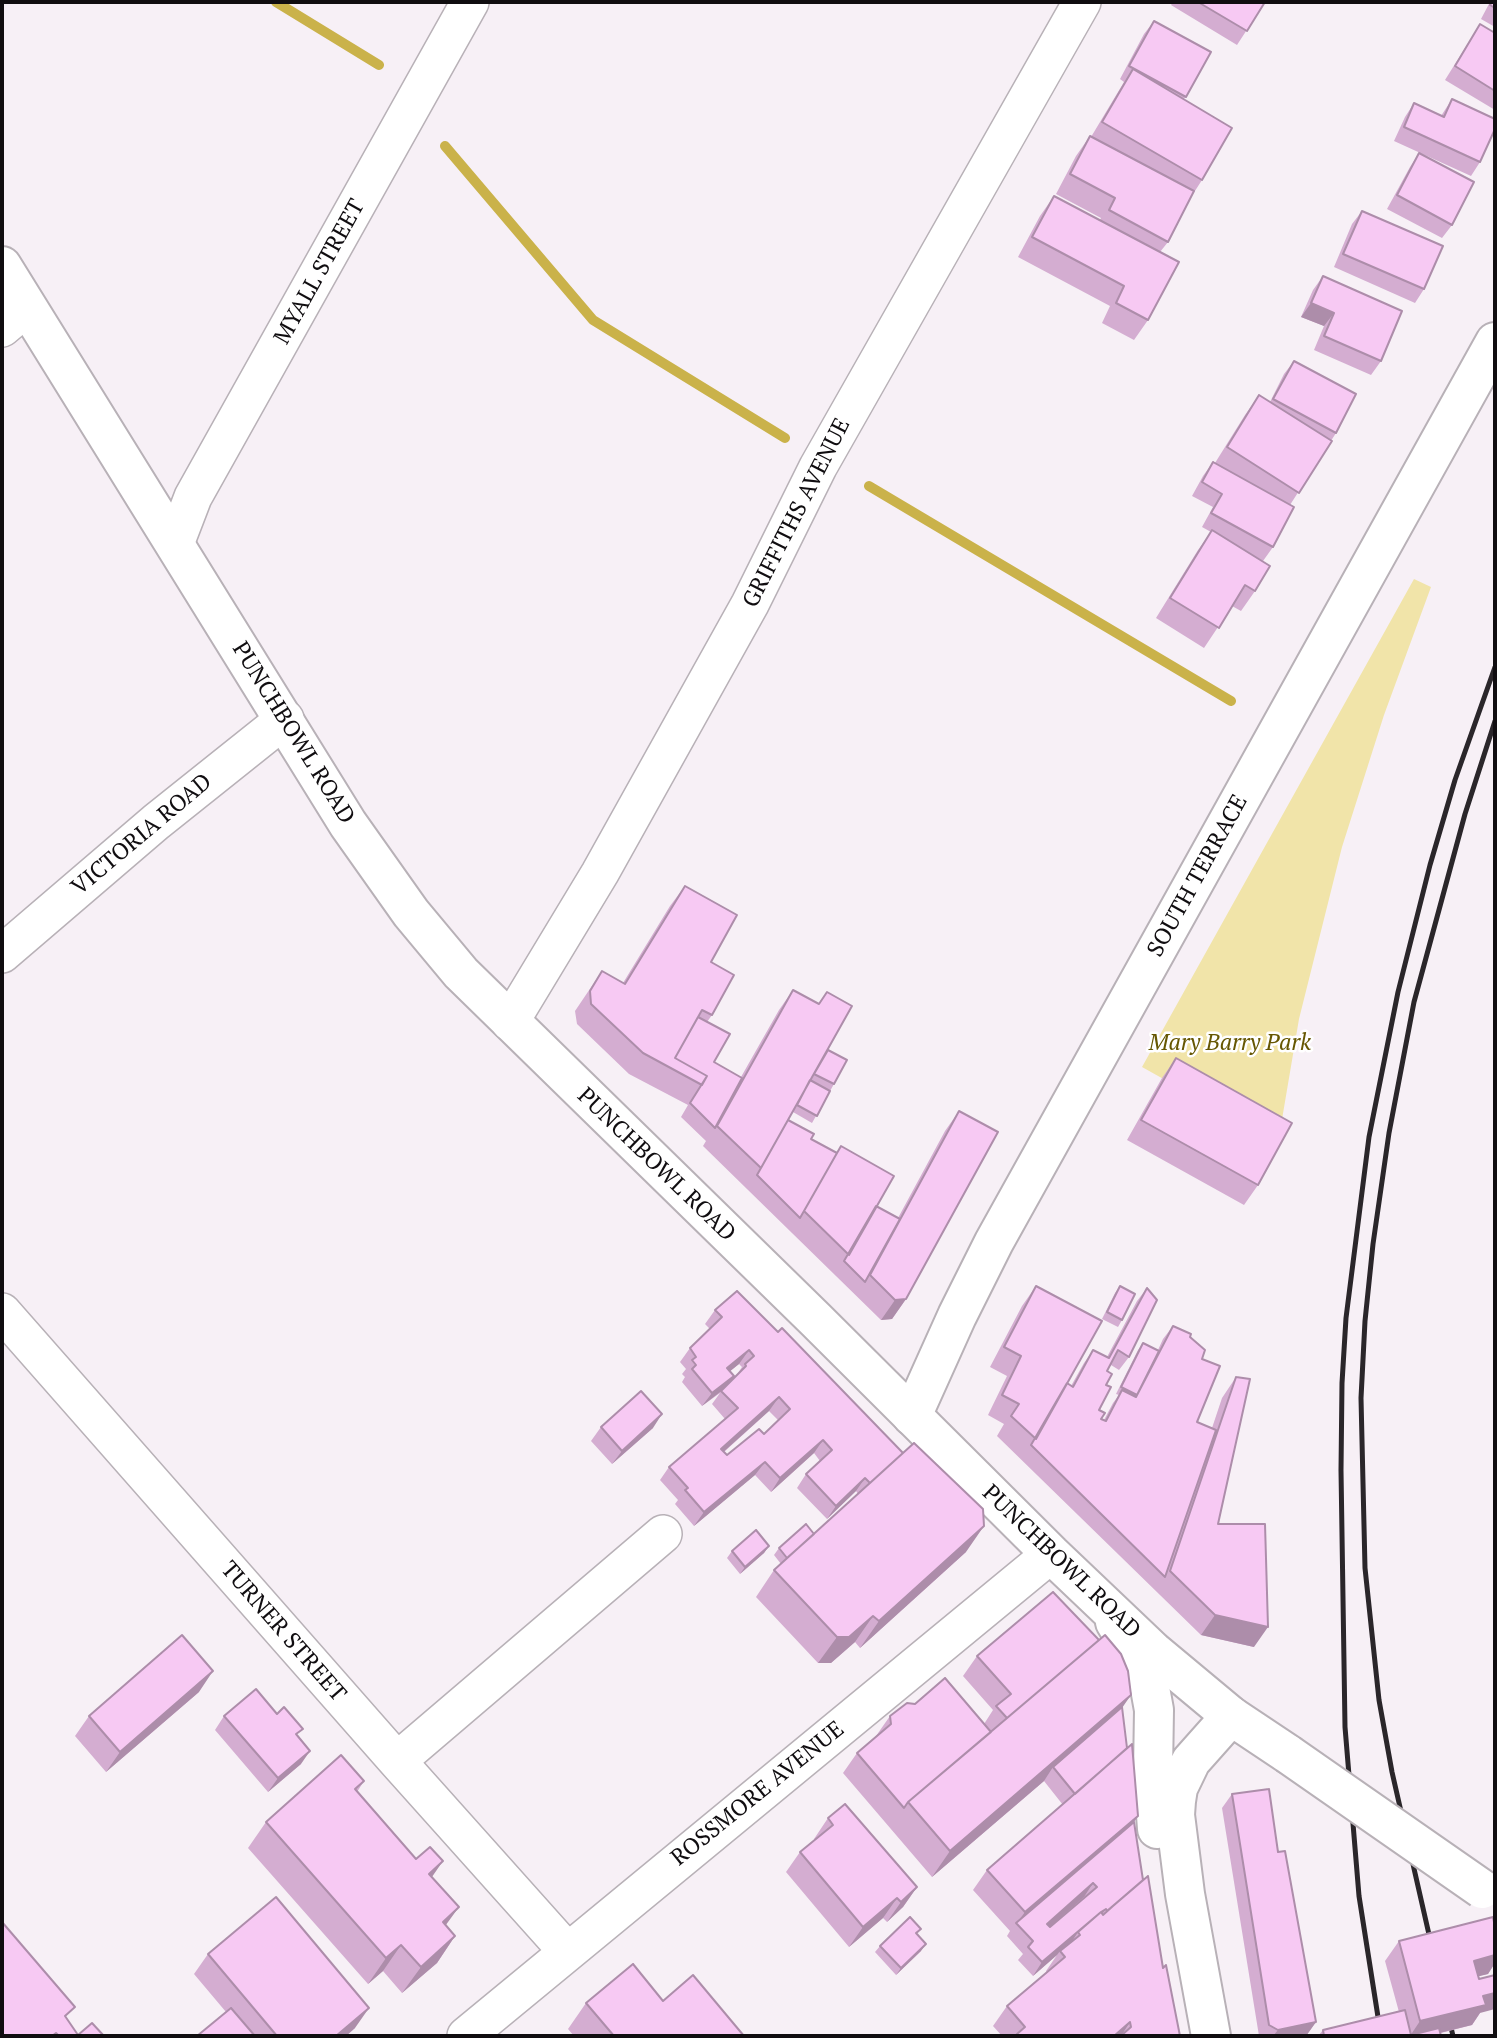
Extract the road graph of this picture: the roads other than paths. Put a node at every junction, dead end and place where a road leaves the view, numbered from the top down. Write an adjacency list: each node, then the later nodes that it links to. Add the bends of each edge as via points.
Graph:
1 (470, 2): 6 (street, MYALL STREET, via 192,497)
2 (1082, 2): 9 (street, GRIFFITHS AVENUE, via 818,467 750,604 600,873)
3 (2, 265): 4 (main road, PUNCHBOWL ROAD)
4 (15, 317): 6 (main road, PUNCHBOWL ROAD)
5 (1495, 342): 11 (main road, SOUTH TERRACE, via 994,1242)
6 (174, 544): 7 (main road, PUNCHBOWL ROAD)
7 (285, 719): 8 (street, VICTORIA ROAD); 9 (main road, PUNCHBOWL ROAD, via 348,824 411,913)
8 (2, 954)
9 (510, 1022): 11 (main road, PUNCHBOWL ROAD)
10 (2, 1312): 16 (street, TURNER STREET)
11 (912, 1416): 13 (main road, PUNCHBOWL ROAD)
12 (663, 1534): 16 (street)
13 (1051, 1554): 14 (main road, PUNCHBOWL ROAD); 19 (street, ROSSMORE AVENUE)
14 (1106, 1607): 15 (main road, PUNCHBOWL ROAD); 17 (main road, via 1150,1688 1157,1828)
15 (1231, 1716): 17 (main road, via 1191,1761 1178,1788 1175,1815); 18 (main road, PUNCHBOWL ROAD, bridge)
16 (397, 1762): 19 (street, TURNER STREET)
17 (1185, 1894): 21 (main road)
18 (1489, 1894)
19 (567, 1951): 20 (street, ROSSMORE AVENUE)
20 (466, 2036)
21 (1211, 2036)

